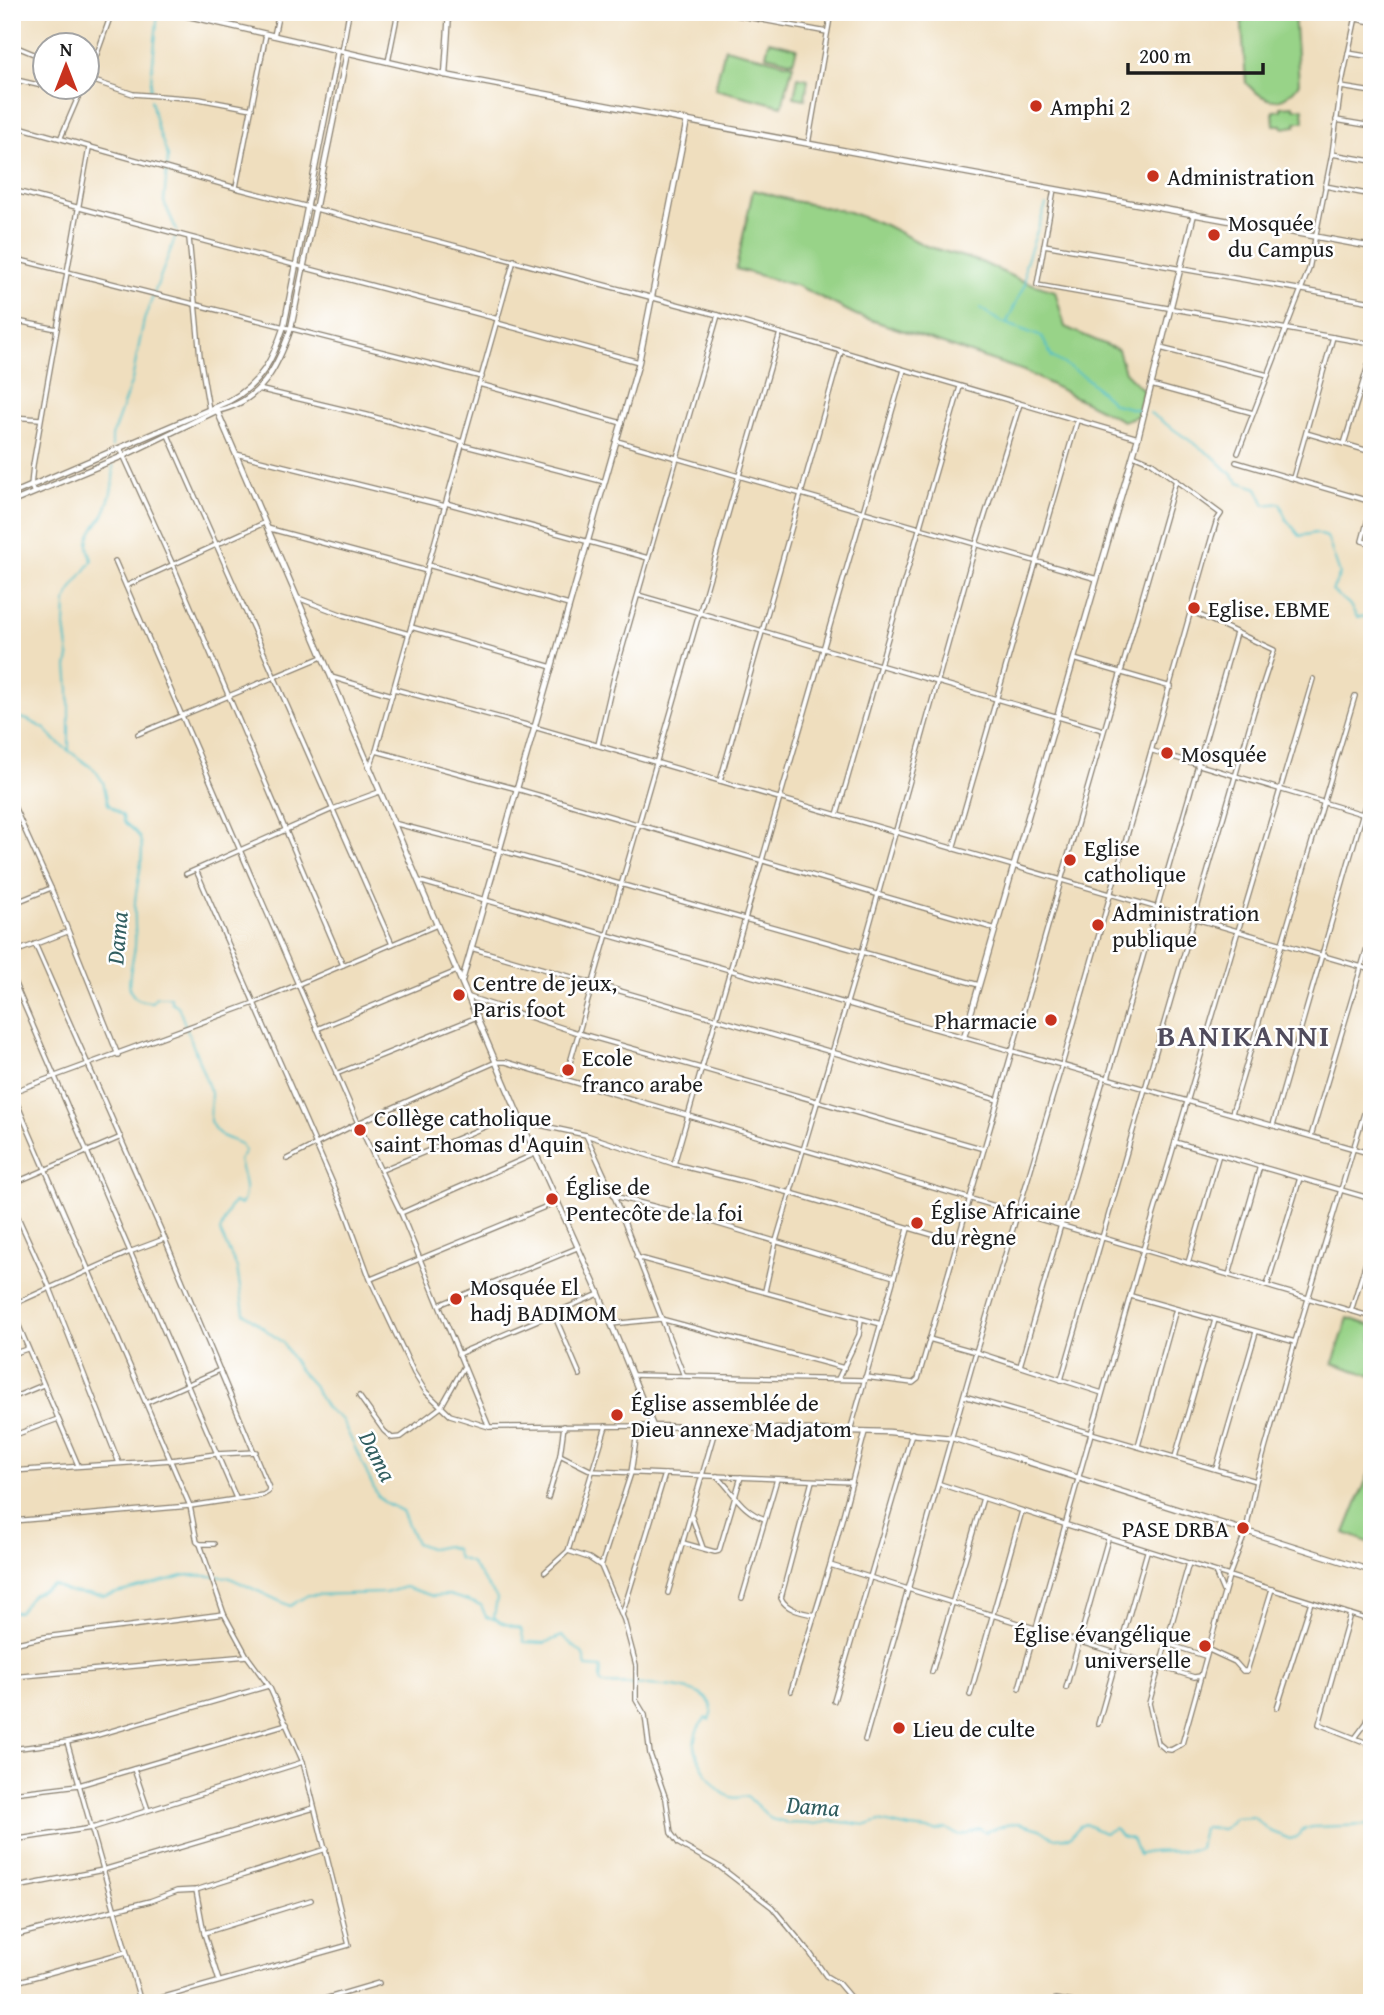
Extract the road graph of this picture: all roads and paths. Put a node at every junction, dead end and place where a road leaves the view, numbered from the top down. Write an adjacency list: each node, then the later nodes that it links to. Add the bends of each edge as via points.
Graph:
1 (112, 12): 15 (street)
2 (171, 12): 13 (street)
3 (279, 12): 14 (street)
4 (349, 12): 17 (street)
5 (398, 12): 21 (street)
6 (449, 12): 22 (street)
7 (719, 12): 12 (street)
8 (831, 12): 12 (street)
9 (1357, 12): 10 (street)
10 (1356, 19): 11 (street); 19 (street)
11 (1372, 22)
12 (827, 32): 35 (street)
13 (266, 34): 14 (street); 29 (street)
14 (274, 36): 17 (street)
15 (102, 40)
16 (12, 45): 18 (street)
17 (342, 52): 21 (street); 44 (street); 46 (street)
18 (32, 53)
19 (1348, 53): 20 (street); 26 (street)
20 (1372, 57)
21 (388, 62): 22 (street)
22 (445, 75): 30 (street)
23 (12, 79): 24 (street)
24 (32, 84)
25 (102, 84): 29 (street, via 133,94)
26 (1341, 87): 27 (street); 31 (street)
27 (1372, 92)
28 (76, 102): 34 (street)
29 (252, 109): 40 (street)
30 (687, 120): 35 (street); 59 (street)
31 (1336, 120): 33 (street); 37 (street)
32 (12, 125): 34 (street)
33 (1372, 126)
34 (61, 138): 36 (street)
35 (808, 144): 41 (street)
36 (89, 148): 40 (street); 45 (street)
37 (1332, 154): 38 (street); 39 (street)
38 (1372, 161)
39 (1325, 186): 43 (street); 48 (street)
40 (236, 188): 44 (street)
41 (1054, 188): 47 (street); 50 (street)
42 (12, 190): 45 (street)
43 (1372, 194)
44 (307, 205): 46 (street); 54 (street)
45 (77, 207): 49 (street); 57 (street)
46 (314, 207): 53 (street); 55 (street)
47 (1194, 214): 48 (street); 56 (street)
48 (1316, 237): 51 (street); 58 (street)
49 (189, 238): 54 (street); 61 (street)
50 (1044, 245): 56 (street); 62 (street, via 1037,285)
51 (1372, 247)
52 (12, 258): 57 (street)
53 (514, 260): 59 (street); 65 (street)
54 (295, 266): 55 (street); 66 (street)
55 (303, 268): 65 (street); 67 (street)
56 (1180, 269): 58 (street); 62 (street)
57 (67, 271): 61 (street); 69 (street)
58 (1300, 290): 60 (street); 68 (street)
59 (653, 299): 63 (street); 76 (street)
60 (1372, 302)
61 (194, 304): 66 (street); 86 (street)
62 (1170, 308): 68 (street); 73 (street)
63 (718, 315): 70 (street); 104 (street)
64 (12, 320): 69 (street)
65 (497, 321): 76 (street); 79 (street)
66 (284, 326): 67 (street); 85 (street, via 261,376)
67 (291, 328): 79 (street); 83 (street, via 280,359)
68 (1286, 328): 71 (street); 78 (street)
69 (57, 329): 89 (street)
70 (780, 334): 74 (street); 106 (street)
71 (1333, 337): 72 (street); 92 (street)
72 (1372, 344)
73 (1160, 348): 78 (street); 81 (street)
74 (841, 352): 77 (street); 113 (street)
75 (1372, 353): 97 (street)
76 (639, 362): 91 (street)
77 (904, 370): 82 (street); 117 (street)
78 (1268, 375): 87 (street)
79 (482, 377): 80 (street)
80 (480, 384): 91 (street); 96 (street)
81 (1151, 385): 87 (street); 94 (street)
82 (960, 387): 84 (street); 119 (street)
83 (258, 388): 85 (street, via 233,408); 96 (street)
84 (1020, 404): 90 (street); 121 (street)
85 (216, 409): 86 (street); 93 (street); 99 (street)
86 (209, 410): 98 (street)
87 (1254, 413): 100 (street)
88 (12, 417): 89 (street)
89 (40, 419): 110 (street)
90 (1077, 421): 94 (street); 126 (street)
91 (622, 423): 95 (street)
92 (1306, 433): 97 (street); 107 (street)
93 (168, 435): 103 (street); 123 (street)
94 (1138, 439): 102 (street)
95 (617, 441): 104 (street); 109 (street)
96 (463, 443): 109 (street); 116 (street)
97 (1344, 444): 101 (street)
98 (120, 448): 103 (street); 110 (street)
99 (234, 453): 116 (street); 118 (street)
100 (1238, 453)
101 (1372, 453)
102 (1133, 455): 108 (street); 129 (street)
103 (123, 456): 111 (street); 127 (street)
104 (678, 459): 106 (street); 124 (street)
105 (1236, 461): 107 (street)
106 (740, 476): 113 (street); 135 (street)
107 (1293, 478): 115 (street)
108 (1176, 480): 134 (street, via 1221,514); 145 (street)
109 (605, 482): 120 (street)
110 (30, 486): 111 (street); 112 (street)
111 (34, 493): 114 (street)
112 (12, 494)
113 (800, 494): 117 (street); 137 (street)
114 (12, 502)
115 (1372, 503): 122 (street, via 1362,541)
116 (446, 505): 120 (street); 128 (street)
117 (863, 512): 119 (street); 140 (street)
118 (266, 526): 123 (street); 128 (street); 132 (street)
119 (920, 528): 121 (street); 143 (street)
120 (587, 542): 124 (street); 133 (street)
121 (976, 544): 126 (street); 149 (street)
122 (1372, 544)
123 (217, 545): 127 (street); 146 (street)
124 (649, 558): 131 (street)
125 (115, 561): 130 (street)
126 (1036, 561): 129 (street); 155 (street)
127 (173, 565): 130 (street); 152 (street)
128 (428, 568): 133 (street); 136 (street)
129 (1097, 579): 142 (street)
130 (126, 586): 156 (street)
131 (638, 595): 135 (street); 161 (street)
132 (296, 597): 139 (street); 141 (street)
133 (569, 605): 144 (street)
134 (1191, 611): 138 (street); 150 (street)
135 (701, 614): 137 (street); 164 (street)
136 (411, 627): 139 (street); 144 (street)
137 (761, 631): 140 (street); 168 (street)
138 (1236, 633): 165 (street); 167 (street, via 1274,650)
139 (409, 634): 151 (street)
140 (823, 649): 143 (street); 173 (street)
141 (321, 657): 146 (street); 147 (street)
142 (1074, 659): 145 (street); 157 (street)
143 (880, 666): 149 (street); 178 (street)
144 (552, 667): 158 (street)
145 (1121, 673): 150 (street); 159 (street)
146 (274, 676): 152 (street); 176 (street)
147 (331, 677): 153 (street); 166 (street)
148 (1313, 679): 171 (street)
149 (938, 682): 155 (street); 183 (street)
150 (1171, 687): 163 (street)
151 (394, 689): 153 (street); 158 (street)
152 (228, 695): 156 (street); 182 (street)
153 (392, 695): 162 (street)
154 (1355, 696): 175 (street)
155 (996, 699): 157 (street); 184 (street)
156 (182, 715): 160 (street); 185 (street)
157 (1057, 717): 159 (street); 188 (street)
158 (534, 727): 161 (street); 170 (street)
159 (1104, 730): 192 (street)
160 (138, 734)
161 (598, 746): 164 (street)
162 (376, 751): 166 (street); 170 (street)
163 (1153, 751): 165 (street); 195 (street)
164 (657, 763): 168 (street); 181 (street)
165 (1199, 765): 167 (street); 199 (street)
166 (369, 768): 172 (street)
167 (1236, 776): 171 (street); 201 (street)
168 (720, 781): 173 (street)
169 (1372, 781): 177 (street)
170 (517, 789): 181 (street); 186 (street)
171 (1279, 790): 175 (street); 204 (street)
172 (379, 792): 176 (street); 180 (street)
173 (780, 799): 178 (street); 187 (street)
174 (12, 802): 194 (street)
175 (1322, 802): 177 (street); 208 (street)
176 (333, 809): 182 (street); 210 (street)
177 (1363, 814): 179 (street); 214 (street)
178 (837, 815): 183 (street)
179 (1372, 817)
180 (393, 823): 186 (street); 191 (street)
181 (639, 826): 187 (street); 193 (street)
182 (286, 831): 185 (street); 215 (street)
183 (895, 832): 184 (street); 196 (street)
184 (953, 849): 188 (street)
185 (240, 850): 189 (street); 222 (street)
186 (499, 850): 193 (street); 197 (street)
187 (762, 861): 196 (street); 200 (street)
188 (1014, 867): 192 (street); 203 (street)
189 (195, 870): 190 (street); 226 (street)
190 (186, 873)
191 (419, 881): 197 (street); 202 (street)
192 (1062, 881): 195 (street); 233 (street)
193 (620, 884): 200 (street); 207 (street)
194 (51, 888): 198 (street); 206 (street)
195 (1111, 893): 199 (street); 238 (street)
196 (878, 895): 203 (street); 213 (street)
197 (485, 900): 207 (street); 211 (street)
198 (12, 904)
199 (1158, 907): 201 (street); 242 (street)
200 (745, 919): 213 (street); 217 (street)
201 (1195, 919): 204 (street); 245 (street)
202 (438, 925): 210 (street); 219 (street)
203 (996, 929): 224 (street)
204 (1238, 931): 208 (street); 249 (street)
205 (1372, 931): 216 (street)
206 (67, 932): 209 (street); 235 (street)
207 (606, 935): 217 (street); 223 (street)
208 (1281, 943): 214 (street); 253 (street)
209 (35, 944): 212 (street); 237 (street)
210 (392, 944): 215 (street)
211 (471, 948): 221 (street); 223 (street)
212 (12, 953)
213 (862, 953): 224 (street); 227 (street)
214 (1322, 955): 216 (street); 257 (street)
215 (343, 965): 222 (street)
216 (1361, 967): 218 (street); 259 (street)
217 (730, 970): 227 (street); 229 (street)
218 (1372, 970)
219 (457, 971): 221 (street); 230 (street)
220 (12, 977): 241 (street)
221 (462, 982): 225 (street)
222 (297, 983): 226 (street); 230 (street)
223 (594, 984): 229 (street); 231 (street)
224 (979, 985): 232 (street)
225 (468, 996): 228 (street); 231 (street)
226 (254, 1003): 235 (street); 262 (street)
227 (847, 1003): 232 (street); 234 (street)
228 (477, 1017): 236 (street); 240 (street)
229 (716, 1019): 234 (street); 239 (street)
230 (317, 1028): 240 (street)
231 (579, 1032): 239 (street); 243 (street)
232 (964, 1037): 233 (street)
233 (1013, 1051): 238 (street); 247 (street)
234 (833, 1052): 247 (street); 248 (street)
235 (118, 1055): 237 (street)
236 (496, 1062): 243 (street); 252 (street); 256 (street)
237 (89, 1065): 241 (street); 260 (street)
238 (1062, 1065): 242 (street); 285 (street)
239 (702, 1068): 248 (street); 254 (street)
240 (336, 1074): 256 (street)
241 (56, 1076): 246 (street); 266 (street)
242 (1106, 1077): 245 (street); 286 (street)
243 (565, 1080): 254 (street)
244 (1372, 1087): 250 (street)
245 (1146, 1089): 249 (street); 288 (street)
246 (12, 1092): 273 (street)
247 (998, 1100): 264 (street)
248 (818, 1101): 264 (street); 265 (street)
249 (1188, 1101): 253 (street); 261 (street)
250 (1365, 1110): 251 (street); 263 (street)
251 (1372, 1112)
252 (518, 1113): 255 (street); 274 (street)
253 (1232, 1113): 257 (street)
254 (688, 1116): 265 (street); 271 (street)
255 (521, 1121): 258 (street); 267 (street)
256 (358, 1123): 262 (street); 274 (street)
257 (1273, 1125): 259 (street)
258 (586, 1135): 271 (street); 279 (street)
259 (1311, 1136): 263 (street)
260 (121, 1137): 266 (street); 289 (street)
261 (1175, 1142): 268 (street); 294 (street)
262 (315, 1144): 270 (street); 302 (street)
263 (1353, 1148): 269 (street); 277 (street)
264 (984, 1149): 280 (street)
265 (804, 1150): 278 (street); 280 (street)
266 (89, 1152): 273 (street); 295 (street)
267 (537, 1153): 282 (street); 284 (street)
268 (1219, 1154): 272 (street); 298 (street)
269 (1372, 1154)
270 (287, 1159)
271 (674, 1164): 278 (street)
272 (1260, 1166): 275 (street); 300 (street)
273 (46, 1170): 276 (street); 299 (street)
274 (382, 1170): 284 (street)
275 (1300, 1178): 277 (street); 303 (street)
276 (12, 1184)
277 (1340, 1190): 281 (street); 308 (street)
278 (791, 1193): 287 (street); 290 (street)
279 (614, 1196): 290 (street); 296 (street)
280 (970, 1199): 285 (street); 291 (street)
281 (1372, 1199)
282 (557, 1202): 293 (street); 297 (street)
283 (12, 1204): 304 (street)
284 (401, 1213): 297 (street)
285 (1018, 1213): 286 (street); 324 (street)
286 (1061, 1226): 288 (street); 327 (street)
287 (908, 1229): 291 (street); 301 (street)
288 (1101, 1237): 294 (street); 336 (street)
289 (165, 1239): 295 (street); 330 (street)
290 (776, 1241): 301 (street); 305 (street)
291 (957, 1242): 321 (street)
292 (1372, 1243): 312 (street)
293 (577, 1248): 306 (street); 309 (street)
294 (1143, 1250): 298 (street); 307 (street)
295 (132, 1251): 299 (street); 338 (street)
296 (636, 1256): 305 (street); 315 (street)
297 (419, 1259): 302 (street); 309 (street)
298 (1188, 1263): 300 (street)
299 (89, 1271): 304 (street); 343 (street)
300 (1229, 1275): 303 (street)
301 (894, 1277): 319 (street)
302 (370, 1279): 344 (street, via 414,1373)
303 (1267, 1286): 308 (street)
304 (50, 1288): 310 (street); 364 (street)
305 (765, 1291): 316 (street)
306 (599, 1294): 313 (street); 318 (street)
307 (1130, 1296): 311 (street); 339 (street)
308 (1308, 1298): 312 (street); 322 (street)
309 (439, 1305): 326 (street)
310 (12, 1308): 323 (street)
311 (1177, 1309): 317 (street); 358 (street)
312 (1351, 1311): 314 (street)
313 (553, 1312): 326 (street); 331 (street)
314 (1372, 1317)
315 (661, 1319): 318 (street); 329 (street); 333 (street)
316 (860, 1319): 319 (street); 329 (street, via 859,1335)
317 (1215, 1320): 320 (street); 362 (street)
318 (611, 1324): 332 (street)
319 (881, 1324): 335 (street)
320 (1256, 1332): 322 (street); 366 (street)
321 (929, 1339): 324 (street); 335 (street, via 916,1382)
322 (1295, 1342): 377 (street)
323 (27, 1348): 325 (street); 337 (street)
324 (976, 1352): 327 (street); 341 (street)
325 (12, 1354)
326 (458, 1354): 328 (street)
327 (1020, 1366): 336 (street)
328 (463, 1368): 344 (street); 350 (street)
329 (844, 1368): 334 (street)
330 (220, 1370): 338 (street); 359 (street)
331 (580, 1375)
332 (630, 1375): 333 (street); 349 (street)
333 (684, 1376): 334 (street)
334 (838, 1379): 335 (street)
335 (865, 1379): 352 (street)
336 (1061, 1380): 339 (street)
337 (43, 1385): 342 (street); 345 (street)
338 (187, 1385): 343 (street); 360 (street)
339 (1102, 1393): 355 (street)
340 (359, 1396): 344 (street, via 392,1438 401,1437)
341 (964, 1396): 355 (street); 357 (street)
342 (12, 1398)
343 (146, 1403): 363 (street)
344 (441, 1407): 350 (street, via 458,1418)
345 (58, 1419): 356 (street); 365 (street)
346 (564, 1426): 347 (street); 350 (street); 361 (street)
347 (606, 1426): 348 (street); 368 (street)
348 (638, 1426): 349 (street); 369 (street)
349 (653, 1426): 351 (street)
350 (489, 1427)
351 (716, 1427): 352 (street); 371 (street)
352 (850, 1431): 353 (street)
353 (865, 1432): 354 (street); 378 (street)
354 (912, 1433): 357 (street); 405 (street)
355 (1090, 1434): 358 (street); 375 (street)
356 (12, 1436)
357 (952, 1438): 375 (street); 379 (street)
358 (1138, 1446): 362 (street)
359 (256, 1452): 360 (street); 380 (street, via 268,1492)
360 (216, 1454): 363 (street); 380 (street)
361 (560, 1455): 368 (street); 381 (street)
362 (1175, 1457): 366 (street)
363 (171, 1460): 364 (street); 384 (street)
364 (119, 1463): 365 (street)
365 (78, 1465): 367 (street)
366 (1216, 1469): 377 (street)
367 (12, 1471)
368 (592, 1471): 369 (street); 396 (street)
369 (631, 1473): 370 (street); 400 (street)
370 (665, 1474): 371 (street); 415 (street)
371 (703, 1476): 372 (street); 386 (street)
372 (717, 1476): 373 (street); 382 (street)
373 (741, 1477): 374 (street); 382 (street)
374 (777, 1479): 376 (street); 387 (street)
375 (1077, 1479): 389 (street); 390 (street)
376 (812, 1481): 378 (street); 416 (street, via 782,1601)
377 (1256, 1481): 390 (street)
378 (852, 1482): 399 (street)
379 (940, 1484): 383 (street); 406 (street)
380 (236, 1498): 384 (street)
381 (548, 1498)
382 (734, 1498): 387 (street); 395 (street, via 719,1550)
383 (983, 1498): 385 (street); 412 (street)
384 (190, 1506): 388 (street); 393 (street)
385 (1022, 1511): 389 (street); 417 (street)
386 (692, 1514): 392 (street); 395 (street)
387 (765, 1519): 410 (street)
388 (12, 1521)
389 (1065, 1525): 391 (street); 419 (street)
390 (1246, 1531): 402 (street); 404 (street)
391 (1108, 1539): 397 (street); 420 (street)
392 (683, 1542): 395 (street); 408 (street)
393 (200, 1544): 394 (street); 414 (street)
394 (214, 1544)
395 (703, 1548)
396 (568, 1551): 400 (street); 403 (street)
397 (1147, 1552): 398 (street); 424 (street)
398 (1189, 1563): 401 (street); 421 (street)
399 (830, 1565): 405 (street); 416 (street)
400 (601, 1566): 415 (street)
401 (1214, 1571): 404 (street); 409 (street)
402 (1372, 1571)
403 (545, 1572)
404 (1229, 1576): 407 (street); 409 (street)
405 (870, 1578): 406 (street); 437 (street)
406 (909, 1589): 412 (street); 444 (street)
407 (1272, 1589): 411 (street); 423 (street, via 1247,1671)
408 (668, 1593)
409 (1224, 1593): 423 (street)
410 (742, 1598)
411 (1311, 1602): 413 (street); 438 (street)
412 (952, 1603): 417 (street); 428 (street)
413 (1350, 1614): 418 (street); 443 (street, via 1319,1724)
414 (224, 1615): 422 (street); 425 (street)
415 (622, 1615): 470 (street, via 636,1665 636,1700 645,1715 650,1754 666,1799 671,1833 679,1844 720,1867 772,1907 826,1976)
416 (814, 1615): 434 (street)
417 (993, 1615): 419 (street); 435 (street)
418 (1372, 1621)
419 (1035, 1628): 420 (street); 432 (street)
420 (1079, 1641): 424 (street); 433 (street)
421 (1166, 1643): 426 (street); 427 (street)
422 (12, 1644)
423 (1207, 1649): 426 (street)
424 (1119, 1654): 427 (street); 441 (street)
425 (247, 1656): 430 (street); 431 (street)
426 (1205, 1656): 429 (street)
427 (1159, 1666): 429 (street); 429 (street, via 1149,1707 1158,1743 1165,1749 1182,1744)
428 (932, 1672)
429 (1201, 1676)
430 (12, 1677)
431 (269, 1686): 440 (street); 445 (street)
432 (1019, 1688)
433 (1066, 1688)
434 (791, 1691)
435 (970, 1695)
436 (1372, 1696): 439 (street)
437 (834, 1701)
438 (1277, 1709)
439 (1367, 1722): 442 (street); 443 (street)
440 (287, 1724): 448 (street); 449 (street)
441 (1098, 1724)
442 (1372, 1731)
443 (1355, 1738): 446 (street)
444 (865, 1740)
445 (67, 1742): 447 (street); 450 (street)
446 (1372, 1745)
447 (12, 1749)
448 (303, 1762): 452 (street); 453 (street)
449 (134, 1769): 450 (street); 453 (street)
450 (79, 1784): 451 (street); 454 (street)
451 (12, 1793)
452 (314, 1808): 456 (street); 457 (street)
453 (149, 1810): 454 (street)
454 (92, 1828): 455 (street); 457 (street)
455 (12, 1840)
456 (326, 1849): 459 (street); 465 (street, via 349,1945)
457 (103, 1870): 458 (street); 461 (street)
458 (12, 1888)
459 (196, 1890): 461 (street, via 177,1891); 462 (street)
460 (311, 1900): 462 (street)
461 (114, 1910): 463 (street); 464 (street)
462 (204, 1933): 465 (street)
463 (12, 1936)
464 (126, 1952): 466 (street); 468 (street)
465 (219, 1982): 468 (street)
466 (12, 1983)
467 (379, 1983): 469 (street)
468 (142, 2003)
469 (311, 2003)
470 (855, 2003)
471 (1044, 2003): 472 (street, via 1056,1999)
472 (1079, 2003)

